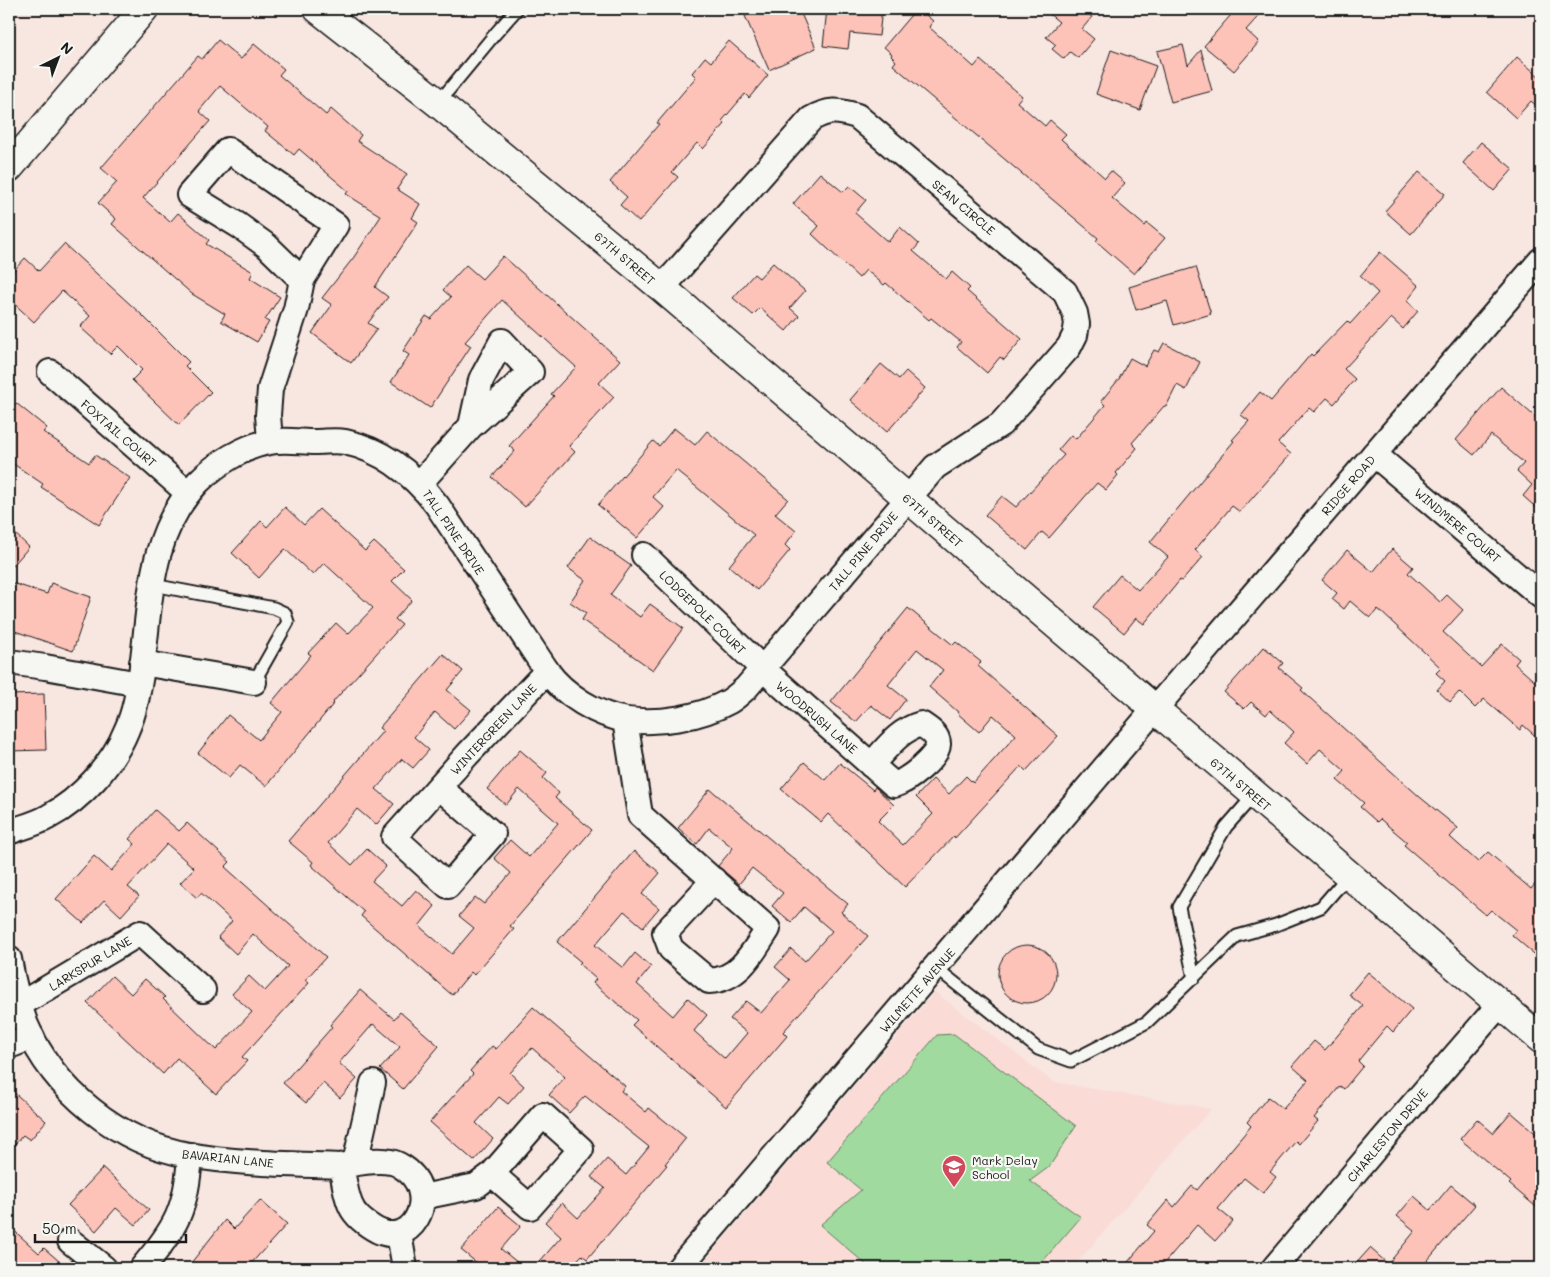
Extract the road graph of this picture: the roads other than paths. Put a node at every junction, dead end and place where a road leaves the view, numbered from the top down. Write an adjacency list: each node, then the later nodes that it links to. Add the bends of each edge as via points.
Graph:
1 (144, 9): 5 (street)
2 (318, 9): 4 (street, 67TH STREET)
3 (517, 9): 4 (lane)
4 (438, 103): 8 (street, 67TH STREET)
5 (9, 168)
6 (1541, 260): 12 (street, RIDGE ROAD)
7 (302, 280): 7 (street, via 336,226 228,150 189,195 267,246); 11 (street, via 270,390)
8 (662, 288): 15 (street, 67TH STREET); 15 (street, SEAN CIRCLE, via 811,119 830,111 857,116 1065,292 1073,307 1076,324 1069,348 1001,424 935,467)
9 (50, 372): 14 (street, FOXTAIL COURT)
10 (471, 426): 13 (street)
11 (270, 442): 13 (street, TALL PINE DRIVE, via 344,442 392,462); 14 (street, TALL PINE DRIVE, via 242,451 223,462)
12 (1374, 454): 18 (street, WINDMERE COURT); 24 (street, RIDGE ROAD)
13 (420, 483): 21 (street, TALL PINE DRIVE)
14 (188, 493): 17 (street, TALL PINE DRIVE, via 162,540)
15 (908, 499): 20 (street, TALL PINE DRIVE); 24 (street, 67TH STREET)
16 (644, 555): 20 (street, LODGEPOLE COURT)
17 (153, 584): 22 (street, TALL PINE DRIVE); 23 (lane, via 274,608 285,613 288,622)
18 (1541, 596)
19 (9, 662): 22 (street)
20 (763, 669): 25 (street, TALL PINE DRIVE, via 729,702 709,711 655,721); 26 (street, WOODRUSH LANE)
21 (547, 671): 25 (street, TALL PINE DRIVE, via 578,700); 27 (street, WINTERGREEN LANE)
22 (141, 674): 23 (street); 29 (street, TALL PINE DRIVE, via 127,730 95,779 62,809)
23 (254, 682)
24 (1154, 710): 28 (street, 67TH STREET); 33 (street, WILMETTE AVENUE)
25 (625, 720): 31 (street, via 640,815)
26 (871, 765)
27 (439, 787)
28 (1254, 795): 30 (street, 67TH STREET); 34 (lane, via 1226,827 1179,907)
29 (9, 832)
30 (1348, 876): 34 (lane, via 1321,907 1237,936); 36 (street, 67TH STREET)
31 (714, 880)
32 (9, 959): 37 (street, BAVARIAN LANE)
33 (936, 968): 34 (lane, via 1038,1049 1071,1061 1148,1022); 51 (street, WILMETTE AVENUE)
34 (1194, 978)
35 (203, 990): 37 (street, LARKSPUR LANE, via 140,933)
36 (1500, 1004): 39 (street, 67TH STREET); 52 (street, CHARLESTON DRIVE)
37 (19, 1005): 38 (street, BAVARIAN LANE)
38 (32, 1037): 40 (street); 42 (street, BAVARIAN LANE, via 55,1073 94,1112 129,1135)
39 (1541, 1039)
40 (9, 1046)
41 (373, 1083): 43 (street)
42 (190, 1156): 43 (street, BAVARIAN LANE, via 250,1163); 49 (street, via 189,1178 177,1221 169,1236)
43 (348, 1164): 45 (street, BAVARIAN LANE, via 391,1162 413,1176); 46 (street, via 349,1202 355,1213 376,1230)
44 (492, 1174): 45 (street, via 476,1186)
45 (422, 1197): 46 (street, via 416,1218 408,1229)
46 (399, 1234): 50 (street)
47 (70, 1241): 48 (street)
48 (104, 1268)
49 (142, 1268)
50 (405, 1268)
51 (679, 1268)
52 (1274, 1268)

